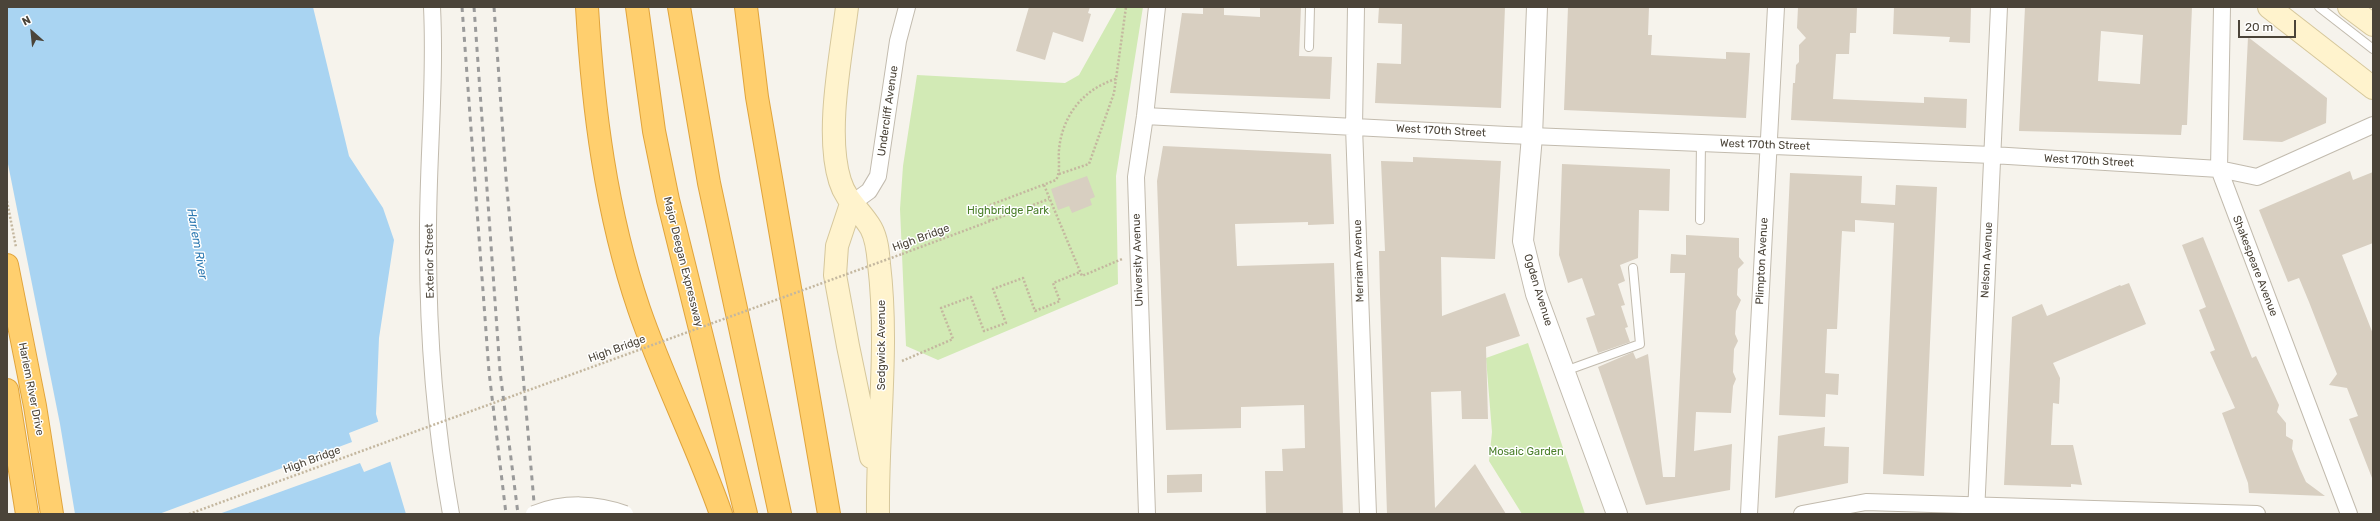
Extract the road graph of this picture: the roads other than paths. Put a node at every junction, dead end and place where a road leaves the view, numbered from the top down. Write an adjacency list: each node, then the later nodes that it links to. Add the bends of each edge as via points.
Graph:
1 (432, 7): 41 (street, Exterior Street, via 434,93 428,246 433,384)
2 (587, 7): 44 (highway, via 592,79 602,153 627,269 651,342)
3 (637, 7): 45 (highway, Major Deegan Expressway, via 654,131 668,200)
4 (680, 7): 46 (highway, via 709,183)
5 (846, 7): 30 (main road, Sedgwick Avenue, via 838,74 835,138 839,179)
6 (907, 7): 30 (street, Undercliff Avenue, via 898,41 878,176 869,191)
7 (1157, 7): 22 (street, University Avenue)
8 (1310, 7): 19 (lane)
9 (1356, 7): 24 (street, Merriam Avenue)
10 (1537, 7): 25 (street, Ogden Avenue)
11 (1776, 7): 27 (street, Plimpton Avenue)
12 (1999, 7): 28 (street, Nelson Avenue)
13 (2222, 7): 29 (street, Shakespeare Avenue)
14 (2269, 7): 21 (main road)
15 (2319, 7): 20 (lane)
16 (2349, 7): 18 (main road)
17 (747, 8): 47 (highway, via 758,105)
18 (2373, 26)
19 (1310, 47)
20 (2373, 49)
21 (2373, 88)
22 (1145, 116): 24 (street, West 170th Street); 48 (street, University Avenue, via 1136,177)
23 (2373, 125): 29 (street, West 170th Street, via 2257,177)
24 (1354, 127): 25 (street, West 170th Street); 49 (street, Merriam Avenue)
25 (1532, 136): 26 (street, West 170th Street); 34 (street, Ogden Avenue, via 1523,241 1536,294)
26 (1701, 142): 27 (street, West 170th Street); 31 (lane)
27 (1769, 145): 28 (street, West 170th Street); 51 (street, Plimpton Avenue)
28 (1992, 155): 29 (street, West 170th Street); 37 (street, Nelson Avenue)
29 (2219, 169): 54 (street, Shakespeare Avenue)
30 (851, 204): 36 (main road, Sedgwick Avenue, via 837,246 836,275); 36 (main road, Sedgwick Avenue, via 874,234 880,276 883,363)
31 (1700, 220)
32 (7, 265): 40 (highway, Harlem River Drive, via 35,406)
33 (1633, 268): 34 (lane, via 1640,344)
34 (1565, 371): 50 (street, Ogden Avenue)
35 (7, 390): 39 (highway)
36 (877, 504)
37 (1976, 510): 38 (street, via 1866,502); 53 (street)
38 (1836, 511): 52 (street)
39 (27, 514)
40 (52, 514)
41 (451, 514)
42 (534, 514): 43 (street, bridge, via 551,508 585,505)
43 (625, 514)
44 (721, 514)
45 (746, 514)
46 (780, 514)
47 (829, 514)
48 (1147, 514)
49 (1368, 514)
50 (1616, 514)
51 (1749, 514)
52 (1802, 514)
53 (2257, 514)
54 (2349, 514)

